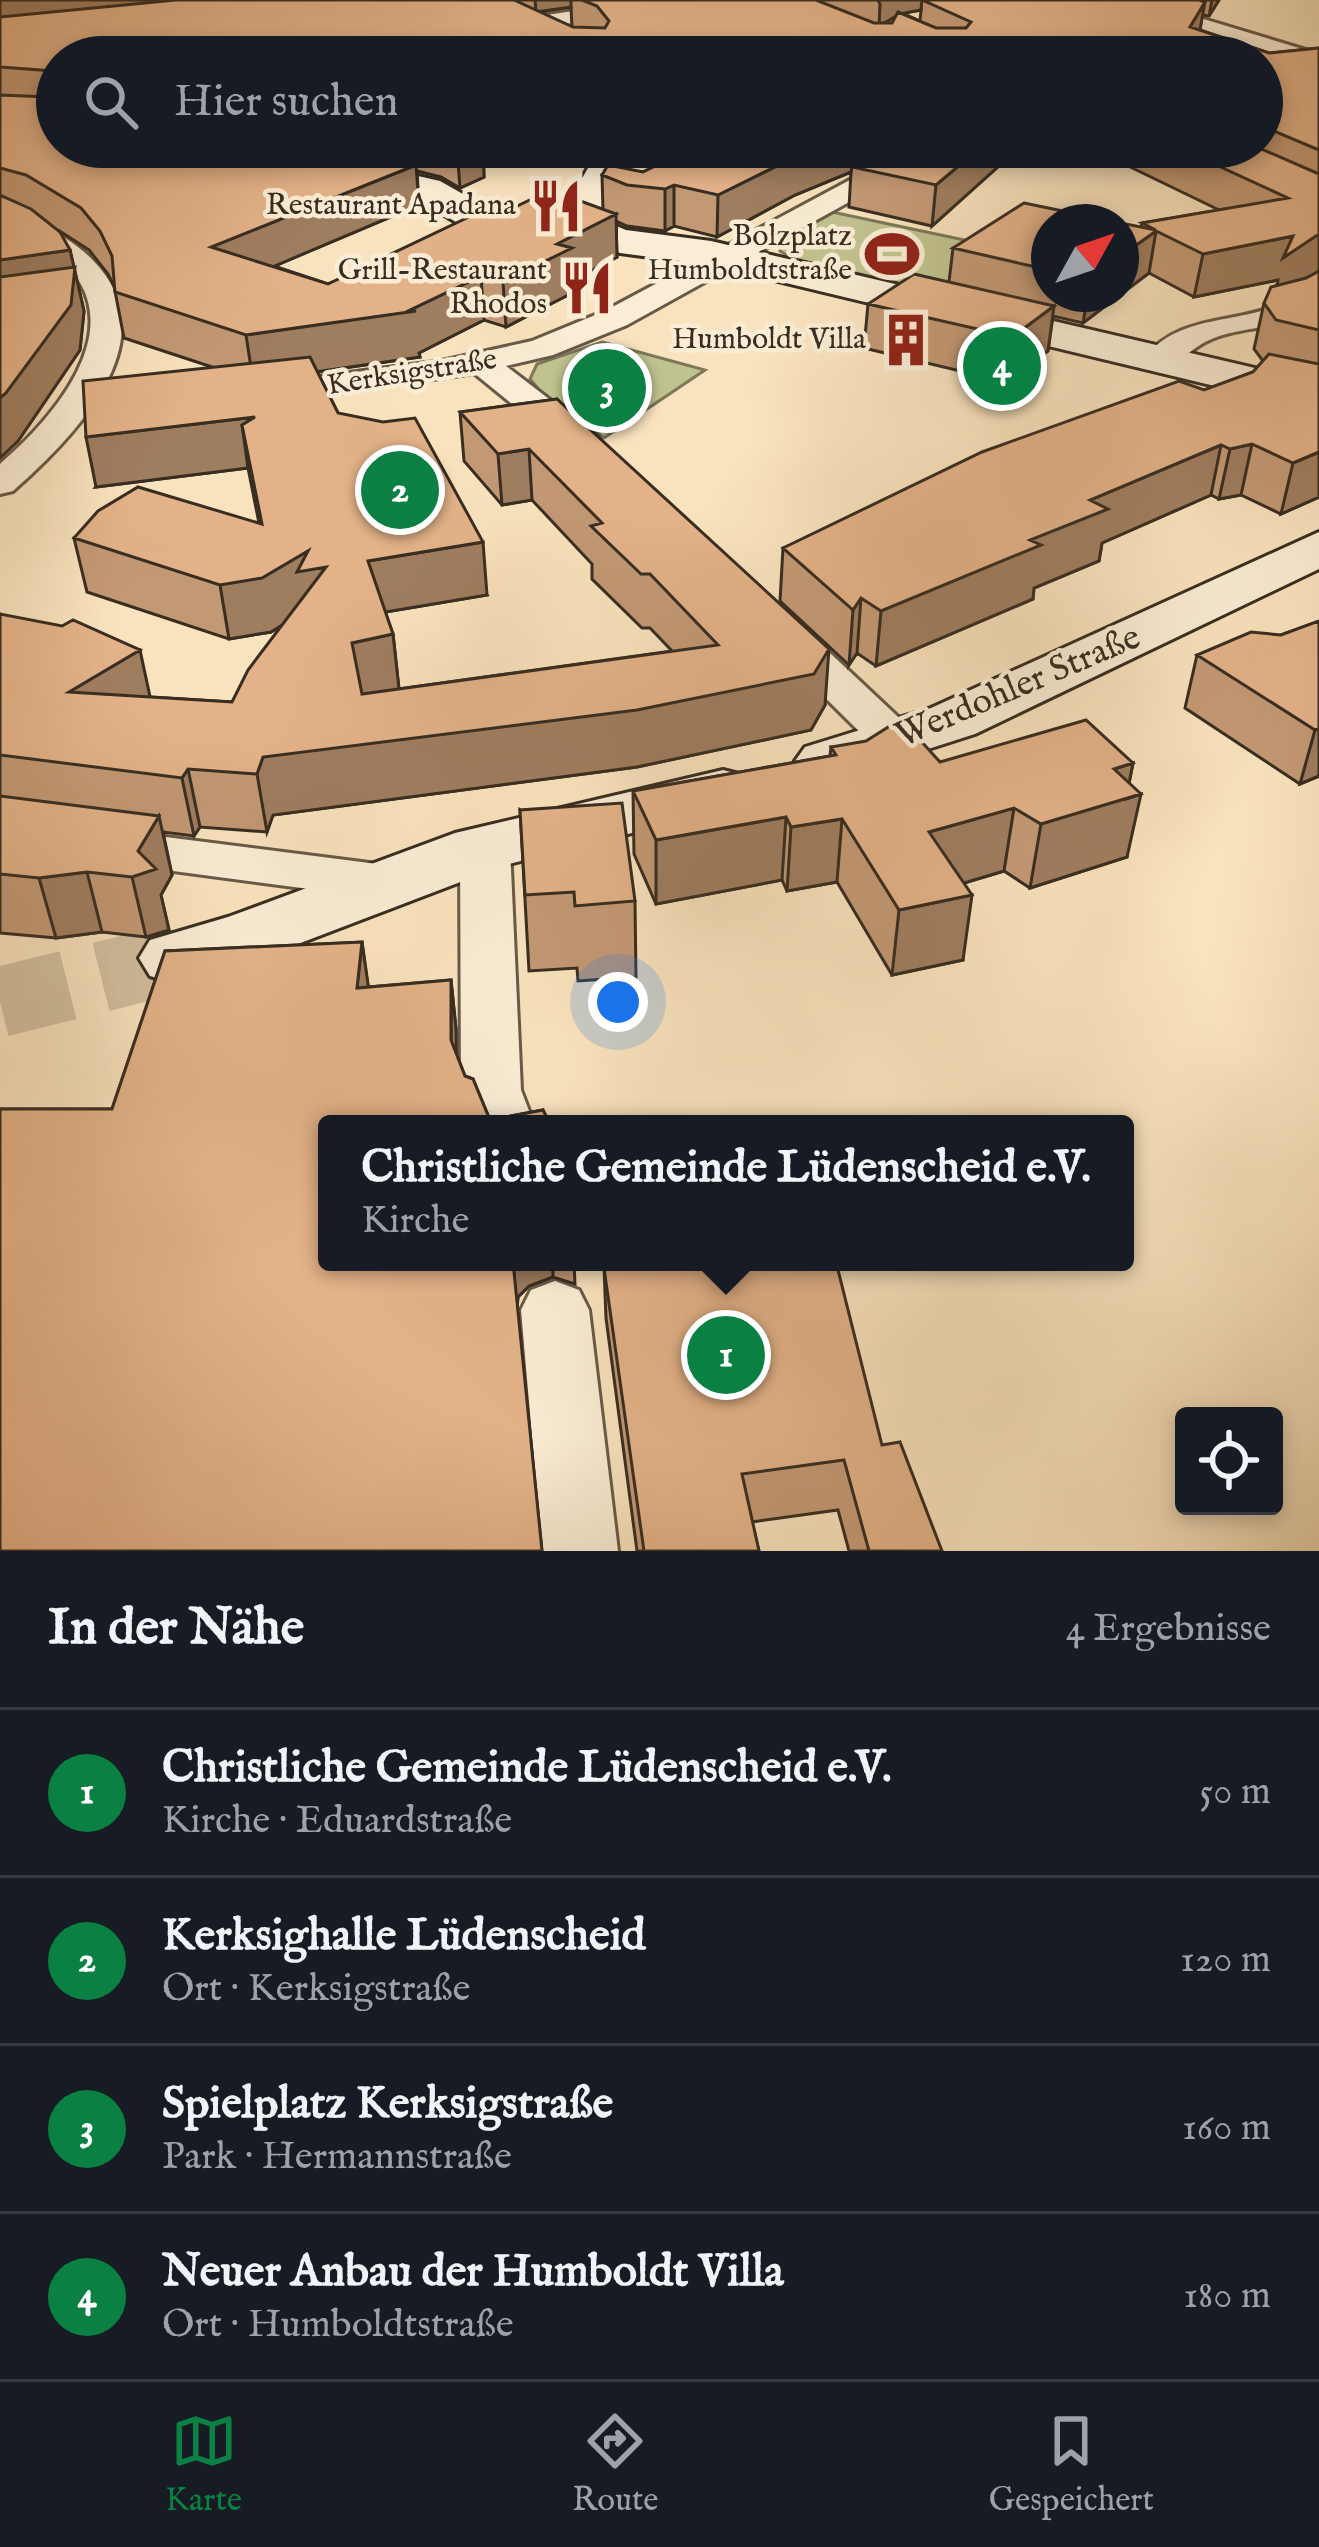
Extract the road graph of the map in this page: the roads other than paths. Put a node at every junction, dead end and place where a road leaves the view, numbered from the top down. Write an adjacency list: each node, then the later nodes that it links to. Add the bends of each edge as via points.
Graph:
1 (685, 0): 2 (street)
2 (516, 19): 4 (street)
3 (1197, 23): 5 (street)
4 (556, 36)
5 (1239, 36)
6 (1283, 50): 7 (street)
7 (1319, 61)
8 (336, 168): 11 (street, via 427,189)
9 (605, 168): 13 (street)
10 (895, 168): 14 (street, Kerksigstraße)
11 (476, 214): 13 (street, via 531,224); 14 (street, via 496,230 597,256)
12 (0, 217): 21 (street, via 70,254 104,299 110,332)
13 (577, 220): 14 (street, via 615,238)
14 (724, 260): 16 (street); 17 (street, Kerksigstraße, via 585,332)
15 (1319, 286): 16 (street, via 1295,310 1195,334)
16 (1159, 360): 19 (street)
17 (483, 364): 18 (street, Kerksigstraße); 22 (street)
18 (232, 396)
19 (1319, 397)
20 (122, 402): 21 (street)
21 (78, 404): 23 (street, via 60,432)
22 (616, 475)
23 (0, 483)
24 (1319, 548): 26 (street, Werdohler Straße)
25 (754, 605): 26 (street)
26 (896, 741): 28 (street, Werdohler Straße)
27 (0, 832): 29 (street, Werdohler Straße)
28 (485, 847): 29 (street, Werdohler Straße); 31 (street, via 491,1090)
29 (385, 881): 30 (street, via 279,930)
30 (177, 958)
31 (501, 1115)
32 (555, 1310): 33 (street)
33 (580, 1551)

